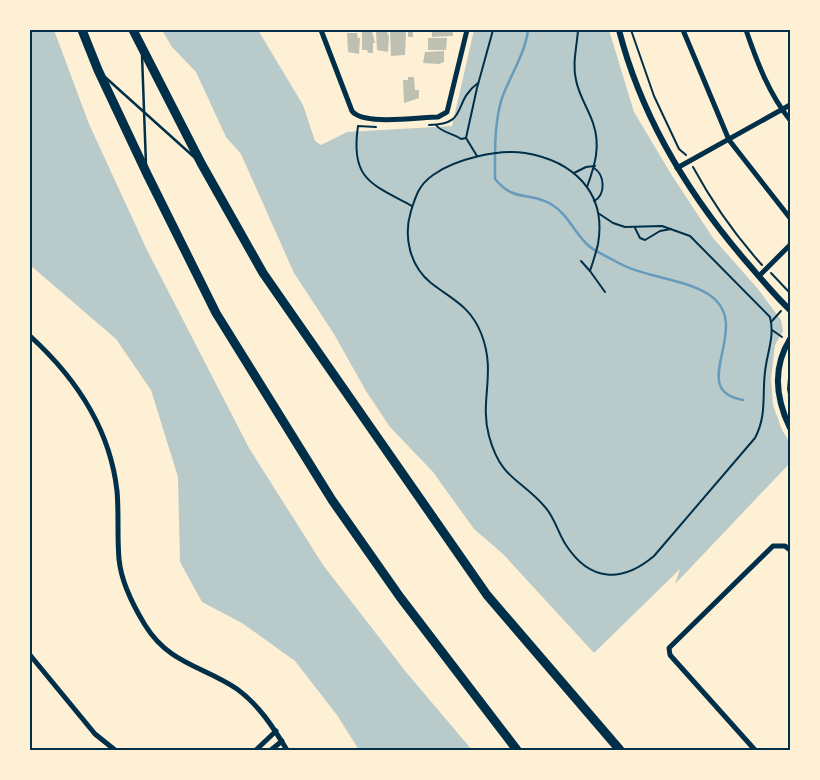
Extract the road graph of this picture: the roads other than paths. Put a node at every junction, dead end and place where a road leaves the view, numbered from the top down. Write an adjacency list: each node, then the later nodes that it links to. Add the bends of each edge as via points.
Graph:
1 (82, 30): 9 (highway)
2 (134, 30): 8 (highway)
3 (321, 30): 4 (street, via 352,111 360,118 369,119 438,116 447,112)
4 (467, 30)
5 (619, 30): 16 (street, via 640,94)
6 (683, 30): 14 (street)
7 (746, 30): 11 (street, via 759,67)
8 (142, 48): 12 (lane); 15 (highway)
9 (98, 70): 12 (lane); 17 (highway)
10 (790, 105): 11 (street)
11 (782, 110): 13 (street); 14 (street)
12 (146, 116): 15 (lane); 17 (lane)
13 (790, 120)
14 (729, 140): 16 (street); 18 (street)
15 (201, 163): 34 (highway, via 264,273 487,595)
16 (677, 168): 20 (street, via 698,203)
17 (147, 174): 33 (highway, via 216,313 332,500 400,597)
18 (790, 218)
19 (790, 244): 20 (street)
20 (758, 276): 21 (street)
21 (790, 310)
22 (30, 336): 27 (street, via 57,361 87,403 101,431 117,489 119,560 123,578 145,624 170,654 236,689)
23 (789, 340): 24 (street, via 778,369 777,389 779,404)
24 (790, 428)
25 (790, 550): 35 (street, via 784,546 773,546 669,648 670,655)
26 (30, 655): 29 (street, via 96,734)
27 (276, 731): 28 (street); 30 (street)
28 (282, 741): 31 (street); 32 (street)
29 (115, 750)
30 (256, 750)
31 (271, 750)
32 (287, 750)
33 (517, 750)
34 (620, 750)
35 (755, 750)

